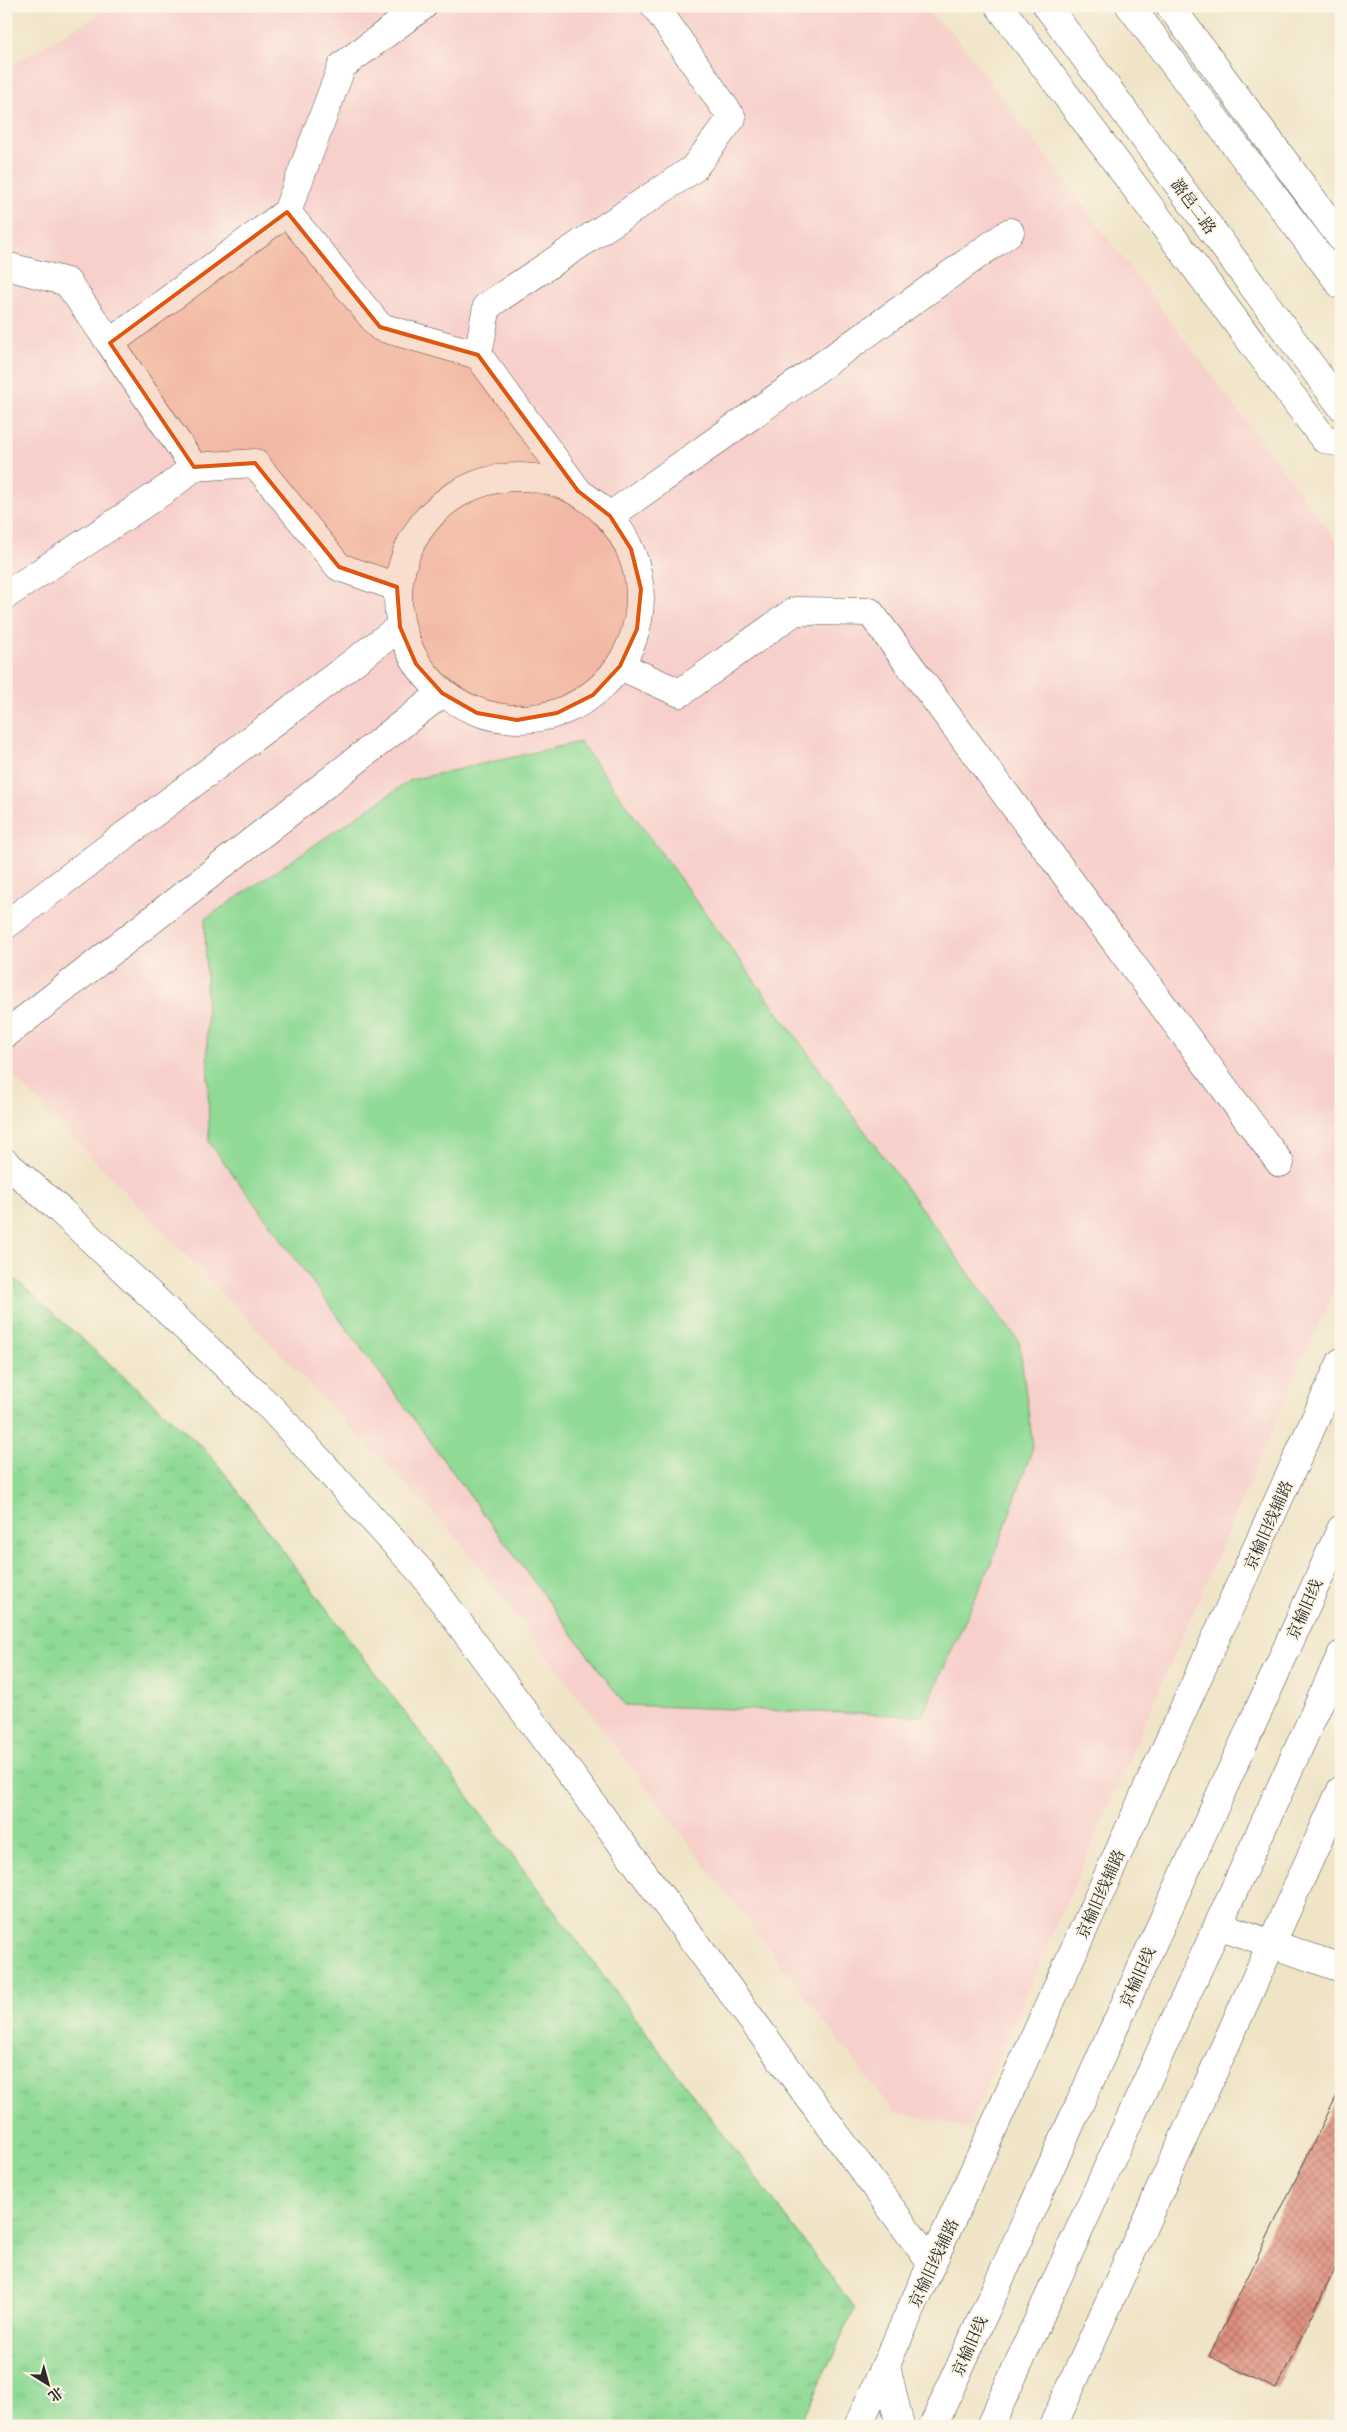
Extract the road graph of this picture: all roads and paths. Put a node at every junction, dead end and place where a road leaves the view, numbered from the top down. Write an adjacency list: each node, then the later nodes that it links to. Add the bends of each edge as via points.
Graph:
1 (423, 6): 7 (street, via 342,66)
2 (655, 6): 13 (street, via 732,118 693,169 487,306)
3 (1000, 6): 15 (street, via 1324,439)
4 (1047, 6): 14 (street, 潞邑二路)
5 (1130, 6): 11 (street)
6 (1170, 6): 9 (street)
7 (287, 212): 12 (street); 13 (street, via 380,327)
8 (1010, 232): 18 (street)
9 (1341, 238)
10 (6, 266): 12 (street, via 67,282)
11 (1341, 285)
12 (110, 343): 16 (street)
13 (478, 354): 17 (street)
14 (1341, 406)
15 (1341, 443)
16 (194, 467): 19 (street, via 255,463 339,567); 20 (street, via 165,490)
17 (578, 490): 18 (street); 19 (street, via 540,477 500,477 462,490 430,514 420,528 407,548)
18 (610, 516): 22 (street, via 631,549 641,589 637,629)
19 (397, 587): 21 (street)
20 (6, 595)
21 (400, 627): 23 (street, via 416,664); 24 (street)
22 (620, 666): 23 (street, via 593,695 557,713 517,720 477,713); 26 (street, via 680,693 795,611 870,612)
23 (442, 693): 25 (street)
24 (6, 925)
25 (6, 1034)
26 (1280, 1163)
27 (6, 1164): 35 (street, via 60,1210 272,1409 422,1573)
28 (1341, 1362): 35 (street, 京榆旧线辅路)
29 (1341, 1529): 39 (street, 京榆旧线)
30 (1341, 1655): 32 (street)
31 (1341, 1790): 33 (street)
32 (1218, 1925): 33 (street); 40 (street)
33 (1270, 1944): 34 (street); 41 (street)
34 (1341, 1968)
35 (932, 2264): 36 (street, 京榆旧线辅路)
36 (886, 2365): 37 (street, 京榆旧线辅路); 38 (street)
37 (858, 2426)
38 (900, 2426)
39 (933, 2426)
40 (990, 2426)
41 (1053, 2426)

